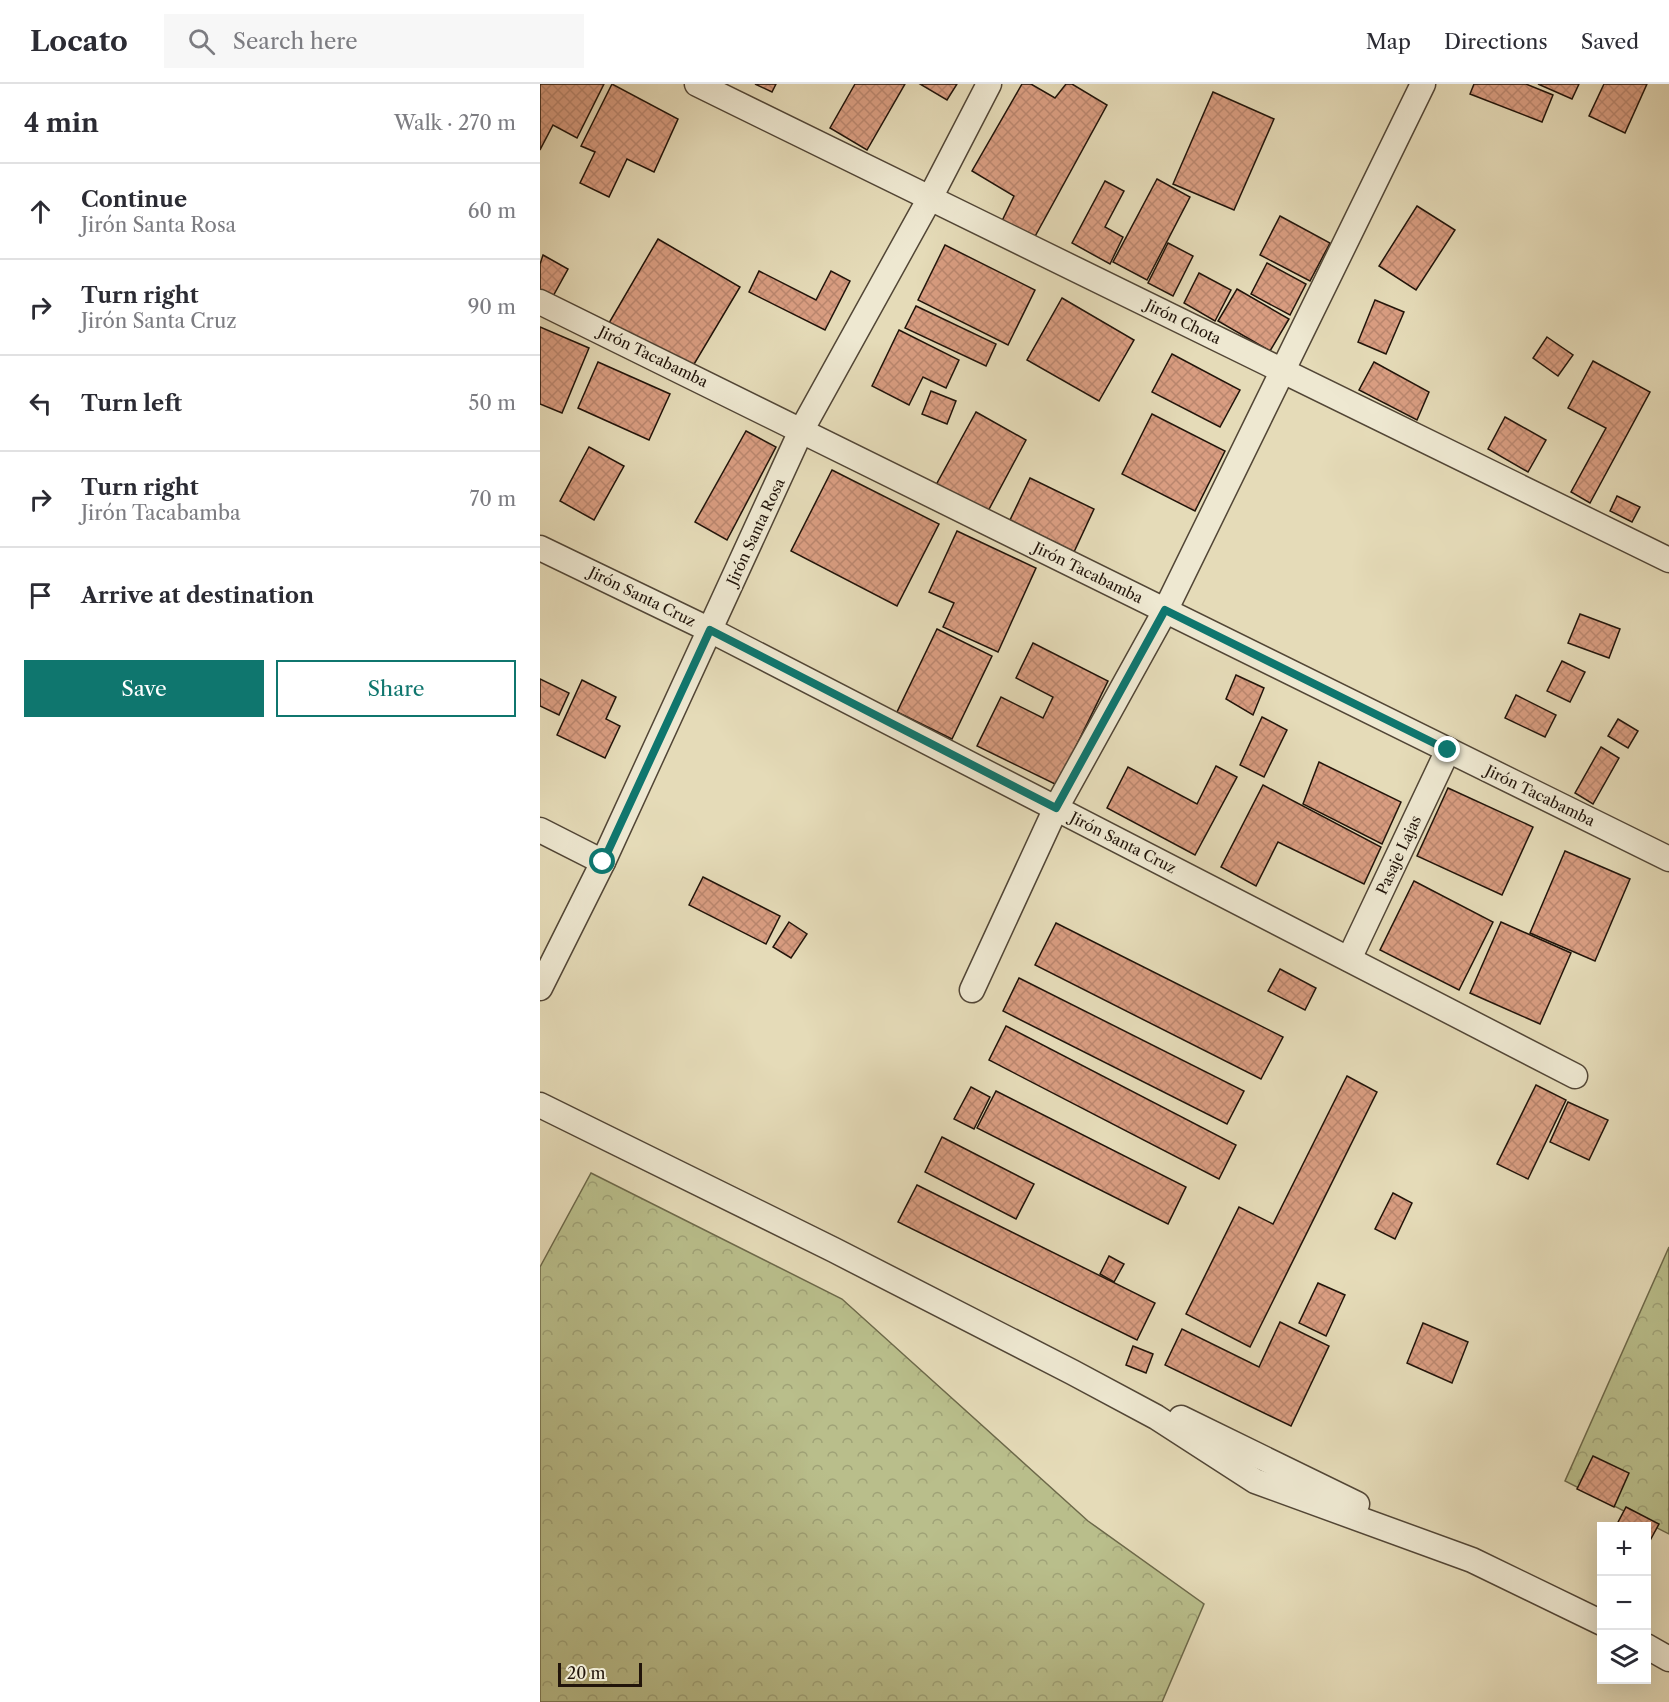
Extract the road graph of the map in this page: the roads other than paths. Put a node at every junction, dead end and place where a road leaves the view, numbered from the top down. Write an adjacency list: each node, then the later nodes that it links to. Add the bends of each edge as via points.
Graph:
1 (697, 84): 4 (street, Jirón Chota)
2 (989, 84): 4 (street, Jirón Santa Rosa)
3 (1423, 84): 6 (street)
4 (930, 198): 6 (street, Jirón Chota); 7 (street, Jirón Santa Rosa)
5 (540, 302): 7 (street, Jirón Tacabamba)
6 (1284, 371): 9 (street, Jirón Chota); 10 (street)
7 (801, 431): 10 (street, Jirón Tacabamba); 11 (street, Jirón Santa Rosa)
8 (540, 548): 11 (street, Jirón Santa Cruz)
9 (1669, 560)
10 (1165, 610): 12 (street, Jirón Tacabamba); 13 (street)
11 (710, 630): 13 (street, Jirón Santa Cruz); 16 (street, Jirón Santa Rosa)
12 (1448, 750): 15 (street, Jirón Tacabamba); 17 (street, Pasaje Lajas)
13 (1056, 808): 17 (street, Jirón Santa Cruz); 19 (street)
14 (540, 830): 16 (street)
15 (1669, 859)
16 (603, 862): 18 (street, Jirón Santa Rosa)
17 (1349, 959): 20 (street, Jirón Santa Cruz)
18 (540, 988)
19 (972, 990)
20 (1575, 1076)
21 (540, 1104): 22 (street, via 1072,1372 1156,1417 1255,1481 1472,1560)
22 (1597, 1621)
23 (1651, 1648): 24 (street)
24 (1669, 1659)

